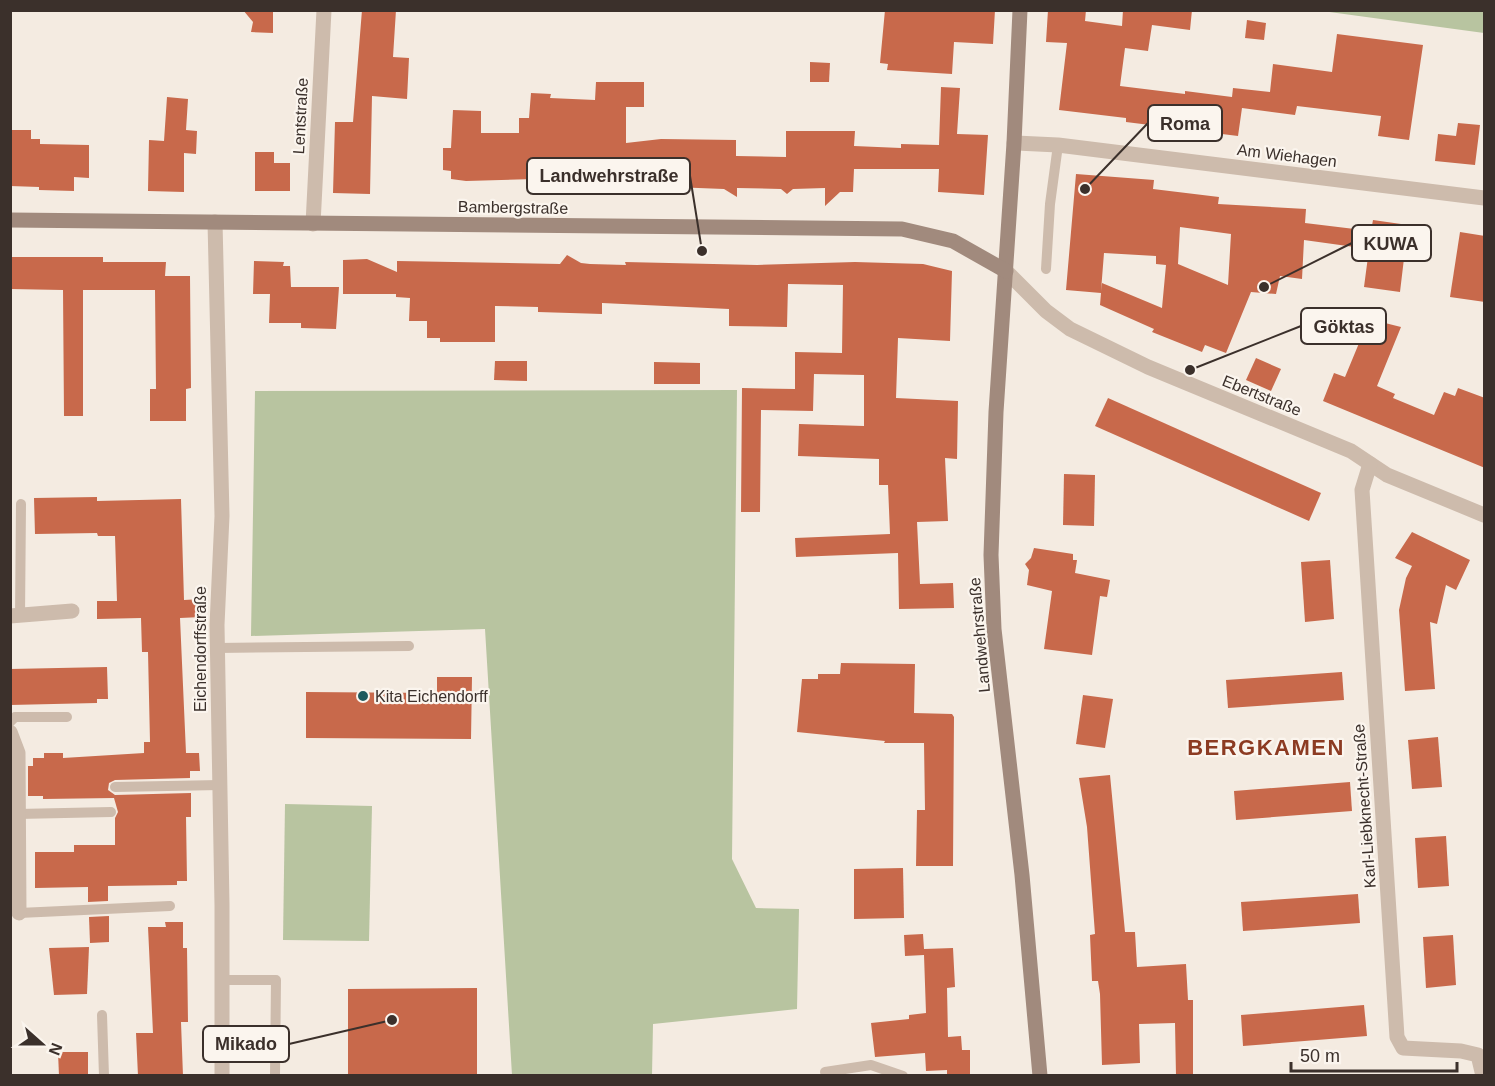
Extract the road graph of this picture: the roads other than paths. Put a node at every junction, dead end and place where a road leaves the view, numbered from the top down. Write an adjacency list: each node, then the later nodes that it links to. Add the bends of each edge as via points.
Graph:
1 (324, 10): 8 (street, Lentstraße)
2 (1020, 10): 3 (main road, Landwehrstraße)
3 (1014, 143): 4 (street, Am Wiehagen); 10 (main road, Landwehrstraße)
4 (1058, 145): 5 (street, Am Wiehagen); 9 (lane)
5 (1485, 198)
6 (10, 220): 7 (main road, Bambergstraße)
7 (215, 222): 8 (main road, Bambergstraße); 17 (street, Eichendorffstraße, via 222,516)
8 (313, 224): 10 (main road, Bambergstraße, via 902,229 953,241)
9 (1046, 269)
10 (1006, 271): 11 (street, Ebertstraße, via 1070,329 1148,367 1351,451); 34 (main road, Landwehrstraße, via 996,412 992,586)
11 (1370, 464): 13 (street, Ebertstraße, via 1387,475); 35 (street, Karl-Liebknecht-Straße, via 1362,490 1397,1037 1403,1048 1478,1055)
12 (21, 504): 15 (lane)
13 (1485, 515)
14 (72, 611): 15 (street)
15 (15, 616)
16 (409, 646): 17 (lane)
17 (217, 648): 21 (street, Eichendorffstraße)
18 (67, 717): 19 (lane, via 15,717)
19 (10, 722)
20 (10, 732): 24 (street, via 18,753)
21 (220, 785): 22 (lane); 27 (street, Eichendorffstraße)
22 (115, 788)
23 (111, 812): 24 (lane)
24 (18, 814): 26 (street)
25 (170, 906): 26 (lane)
26 (19, 913)
27 (222, 980): 31 (street, Eichendorffstraße); 32 (lane, via 276,980)
28 (102, 1015): 30 (lane)
29 (825, 1072): 33 (lane, via 871,1065)
30 (104, 1076)
31 (222, 1076)
32 (275, 1076)
33 (903, 1076)
34 (1040, 1076)
35 (1483, 1076)

